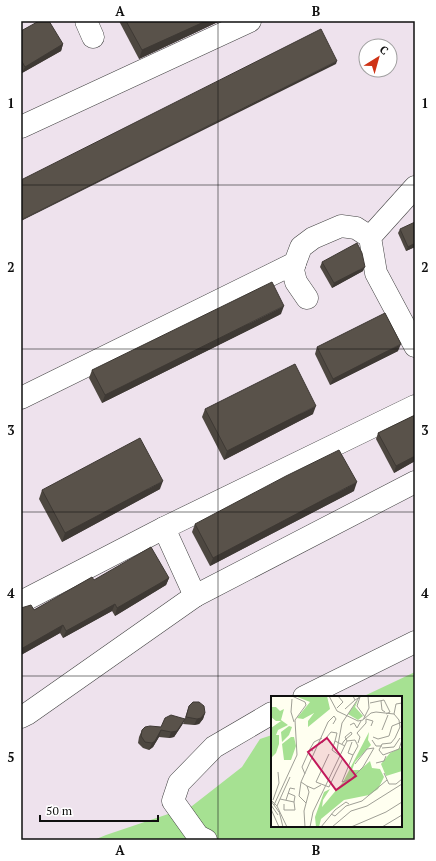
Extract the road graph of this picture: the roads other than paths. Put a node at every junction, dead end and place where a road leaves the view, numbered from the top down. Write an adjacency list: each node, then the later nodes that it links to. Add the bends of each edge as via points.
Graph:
1 (250, 21): 2 (lane)
2 (21, 127)
3 (415, 187): 4 (lane)
4 (370, 236): 5 (lane, via 356,228 341,226 313,238 301,247); 7 (lane, via 376,273)
5 (295, 263): 6 (lane, via 293,270 296,282); 8 (lane)
6 (307, 298)
7 (415, 346)
8 (21, 398)
9 (415, 406): 11 (lane)
10 (415, 482): 12 (lane)
11 (164, 528): 12 (lane); 13 (lane)
12 (195, 596): 17 (lane)
13 (21, 602)
14 (415, 642): 15 (lane)
15 (306, 696)
16 (271, 714): 18 (lane, via 214,747 179,783 173,801 198,836)
17 (21, 717)
18 (206, 840)

